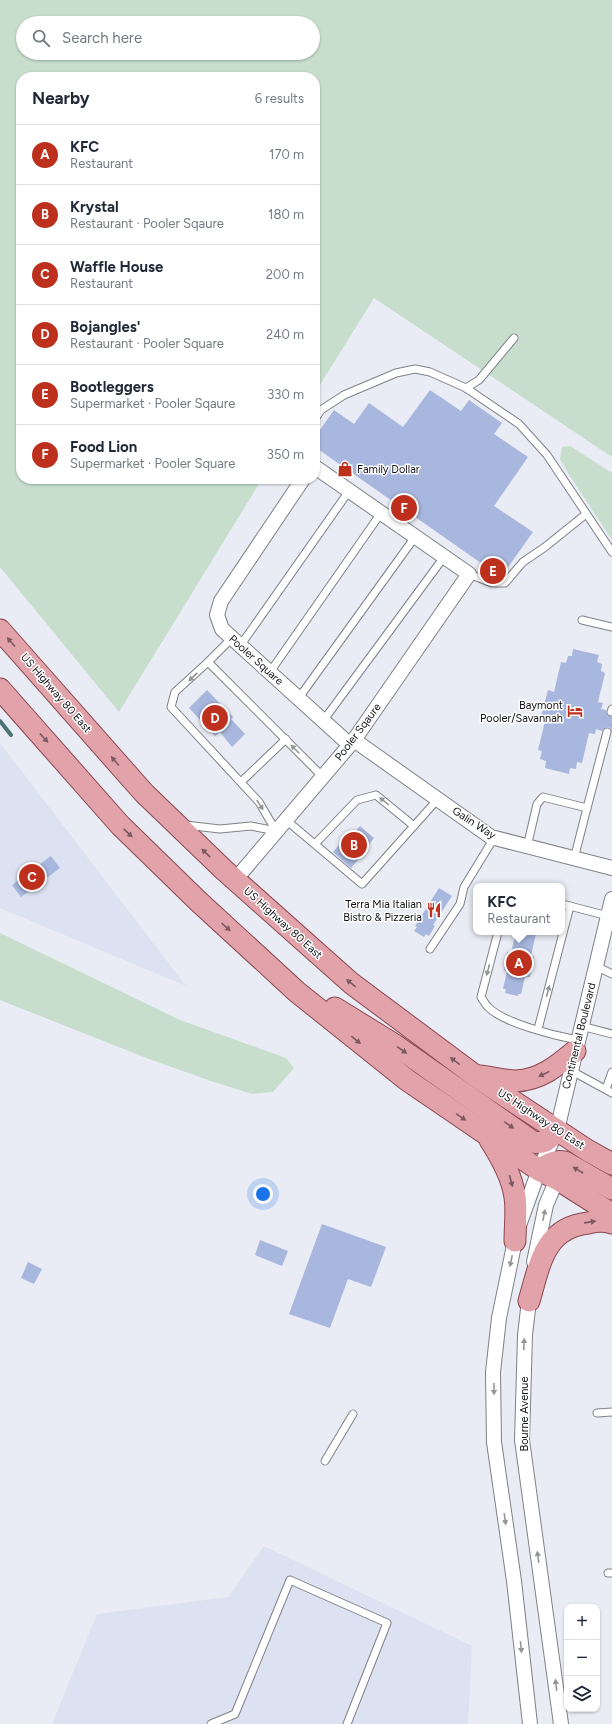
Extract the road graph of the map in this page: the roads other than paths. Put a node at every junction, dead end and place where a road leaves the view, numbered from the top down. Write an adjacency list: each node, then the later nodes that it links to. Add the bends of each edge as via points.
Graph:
1 (514, 338): 2 (lane, via 479,380)
2 (466, 388): 3 (lane, via 430,372 415,370 396,373 344,394); 8 (lane, via 518,424 547,455)
3 (320, 412)
4 (320, 471): 6 (street)
5 (300, 484): 16 (street, Pooler Square, via 221,600 217,615 222,629)
6 (349, 491): 7 (street); 16 (lane)
7 (381, 513): 9 (street); 18 (lane)
8 (586, 514): 10 (lane); 12 (lane, via 523,562 505,583 492,583)
9 (415, 537): 11 (street); 20 (lane)
10 (612, 552)
11 (444, 557): 12 (street); 21 (lane)
12 (469, 574): 24 (street, Pooler Sqaure)
13 (582, 620): 14 (lane)
14 (612, 628)
15 (0, 630): 30 (main road, US Highway 80 East, one-way to 15, via 144,793)
16 (236, 642): 17 (lane); 18 (street, Pooler Square)
17 (208, 662): 23 (lane); 26 (lane, one-way to 26, via 175,692 172,707)
18 (270, 672): 20 (street, Pooler Square)
19 (0, 689): 48 (main road, one-way to 48, via 120,825)
20 (298, 699): 21 (street, Pooler Square)
21 (323, 721): 24 (street, Pooler Square)
22 (606, 732): 28 (lane)
23 (286, 739): 25 (lane, one-way to 23); 26 (lane)
24 (352, 743): 25 (street, Pooler Sqaure); 27 (street, Galin Way)
25 (323, 777): 29 (street, Pooler Sqaure)
26 (241, 782): 32 (lane, one-way to 32, via 259,802)
27 (438, 799): 31 (lane); 33 (street, Galin Way)
28 (587, 808): 35 (lane, via 543,797 537,804); 36 (lane)
29 (286, 820): 32 (street, Pooler Sqaure); 34 (lane)
30 (176, 824): 32 (lane, via 220,829 251,826); 38 (main road, US Highway 80 East, one-way to 30)
31 (414, 826): 34 (lane, one-way to 34, via 376,795 357,800); 34 (lane, via 362,884)
32 (276, 832): 38 (street, Pooler Sqaure)
33 (494, 838): 35 (street, Galin Way); 46 (lane, via 464,887 460,904)
34 (315, 844)
35 (527, 847): 36 (street, Galin Way)
36 (574, 859): 37 (street, Galin Way)
37 (612, 868)
38 (235, 880): 55 (main road, US Highway 80 East, one-way to 38, via 351,983)
39 (612, 899): 42 (street, Continental Boulevard)
40 (565, 905): 41 (lane)
41 (570, 906): 42 (lane); 43 (lane, one-way to 41)
42 (608, 916): 47 (street, Continental Boulevard)
43 (565, 925)
44 (497, 935): 51 (lane, one-way to 51, via 481,997 488,1008 503,1018)
45 (562, 935): 51 (lane, one-way to 45)
46 (430, 949)
47 (596, 966): 49 (lane); 50 (street, Continental Boulevard)
48 (274, 970): 57 (main road, one-way to 57, via 395,1045 533,1142 541,1144 548,1141); 58 (main road, one-way to 58, via 297,992 407,1080)
49 (612, 974)
50 (581, 1026): 52 (lane); 53 (street, Continental Boulevard)
51 (538, 1029): 53 (lane)
52 (612, 1034)
53 (574, 1054): 55 (main road, one-way to 55, via 535,1078 515,1081); 56 (lane); 57 (street, Continental Boulevard)
54 (612, 1072): 56 (lane)
55 (474, 1075): 57 (main road, US Highway 80 East)
56 (609, 1091)
57 (557, 1130): 59 (main road, US Highway 80 East); 60 (street, Continental Boulevard); 60 (street, Bourne Avenue)
58 (486, 1134): 60 (main road); 64 (main road, one-way to 64, via 502,1159 512,1185 515,1197)
59 (612, 1164)
60 (551, 1170): 61 (main road, one-way to 60, via 564,1162); 62 (main road); 64 (street, Bourne Avenue, via 518,1231); 65 (street, Bourne Avenue, one-way to 60)
61 (612, 1189)
62 (612, 1214)
63 (612, 1223): 65 (main road, one-way to 63, via 547,1246 559,1233 575,1224 605,1220)
64 (516, 1241): 72 (street, Bourne Avenue, one-way to 72, via 499,1318 494,1372 494,1442 514,1581)
65 (529, 1300): 73 (street, Bourne Avenue, one-way to 65, via 522,1440 524,1335)
66 (612, 1412): 68 (lane)
67 (353, 1414): 69 (lane)
68 (597, 1414)
69 (325, 1461)
70 (211, 1724): 71 (lane, via 235,1714 290,1580 387,1623)
71 (348, 1724)
72 (530, 1724)
73 (561, 1724)

